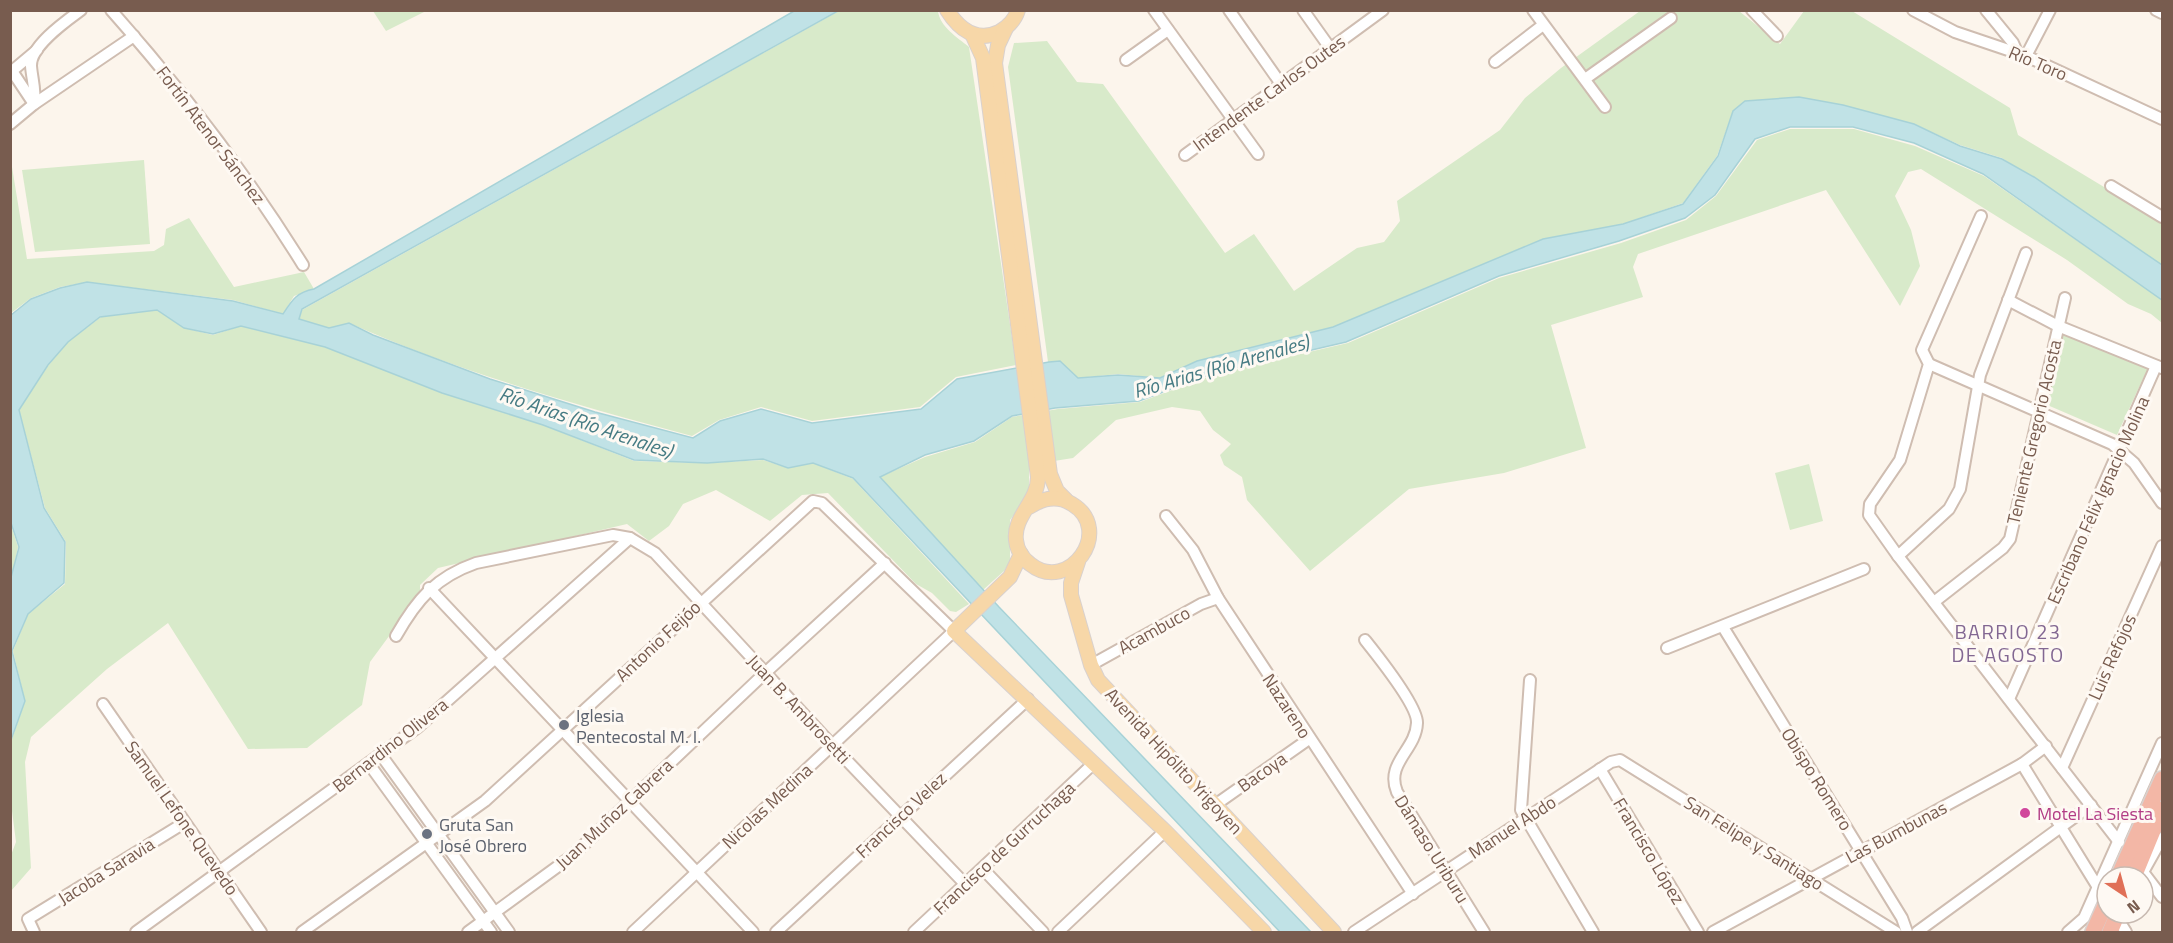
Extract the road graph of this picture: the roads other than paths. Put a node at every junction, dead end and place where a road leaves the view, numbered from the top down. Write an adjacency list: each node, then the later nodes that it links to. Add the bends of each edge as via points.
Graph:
1 (81, 10): 24 (street, via 60,25)
2 (111, 10): 20 (street, Fortín Atenor Sánchez)
3 (946, 10): 21 (main road)
4 (1154, 10): 19 (street)
5 (1229, 10): 29 (street)
6 (1303, 10): 23 (street)
7 (1533, 10): 17 (street)
8 (1752, 10): 22 (street)
9 (1913, 10): 25 (street, Río Toro, via 1954,32)
10 (1986, 10): 25 (street)
11 (2050, 10): 25 (street)
12 (2156, 10): 15 (street)
13 (1382, 11): 23 (street, Intendente Carlos Outes)
14 (1018, 12): 18 (main road)
15 (2163, 13)
16 (1671, 18): 28 (street)
17 (1543, 26): 27 (street); 28 (street)
18 (1006, 28): 21 (main road, via 988,36); 45 (main road, via 995,63)
19 (1168, 30): 26 (street); 32 (street)
20 (134, 36): 30 (street); 41 (street, Fortín Atenor Sánchez, via 229,156)
21 (973, 36): 45 (main road, via 983,58)
22 (1777, 36)
23 (1330, 48): 29 (street, Intendente Carlos Outes)
24 (37, 50): 30 (street, via 31,63 36,90); 30 (street, via 12,71)
25 (2022, 54): 33 (street, Río Toro)
26 (1126, 60)
27 (1495, 62)
28 (1585, 79): 31 (street)
29 (1281, 84): 32 (street, Intendente Carlos Outes)
30 (34, 104): 34 (street)
31 (1605, 107)
32 (1233, 119): 35 (street, Intendente Carlos Outes); 36 (street)
33 (2163, 119)
34 (10, 124)
35 (1185, 154)
36 (1258, 154)
37 (2111, 186): 39 (street)
38 (1981, 216): 46 (street, via 1922,350)
39 (2163, 217)
40 (2026, 253): 43 (street)
41 (303, 265)
42 (2064, 298): 44 (street, Teniente Gregorio Acosta)
43 (2008, 300): 44 (street); 48 (street)
44 (2058, 326): 47 (street); 49 (street, Teniente Gregorio Acosta)
45 (1026, 332): 51 (main road)
46 (1929, 364): 48 (street); 59 (street, via 1898,465 1870,504 1871,520)
47 (2159, 367): 50 (street, Escribano Félix Ignacio Molina)
48 (1978, 386): 49 (street); 59 (street, via 1964,475 1957,495 1948,509)
49 (2039, 410): 50 (street); 68 (street, Teniente Gregorio Acosta, via 2010,539)
50 (2120, 448): 53 (street); 79 (street, Escribano Félix Ignacio Molina)
51 (1044, 476): 52 (main road); 54 (main road)
52 (1066, 500): 54 (main road, via 1047,499); 60 (main road, via 1082,513 1090,533 1089,544)
53 (2163, 503)
54 (1029, 507): 58 (main road, via 1016,529)
55 (1166, 516): 66 (street, Nazareno, via 1193,550)
56 (630, 538): 65 (street, via 613,535 476,563); 67 (street, Juan B. Ambrosetti, via 655,553); 74 (street, Bernardino Olivera)
57 (2163, 546): 91 (street, Luis Refojos)
58 (1021, 554): 62 (main road); 64 (main road)
59 (1898, 556): 68 (street)
60 (1078, 562): 62 (main road, via 1055,572); 75 (main road, Avenida Hipólito Yrigoyen, via 1070,589)
61 (885, 563): 67 (street, Antonio Feijóo, via 822,503 813,501); 70 (street); 76 (street, Juan Muñoz Cabrera)
62 (1039, 569): 64 (main road, via 1030,569)
63 (1864, 569): 69 (street)
64 (1006, 581): 70 (main road)
65 (429, 588): 71 (street); 74 (street)
66 (1218, 598): 75 (street, Acambuco); 82 (street, Nazareno)
67 (700, 602): 76 (street, Juan B. Ambrosetti); 81 (street, Antonio Feijóo)
68 (1934, 602): 79 (street)
69 (1723, 627): 73 (street); 108 (street, Obispo Romero)
70 (954, 631): 78 (main road); 84 (street, Nicolas Medina)
71 (396, 636)
72 (1365, 640): 115 (street, Dámaso Uriburu, via 1416,714 1416,730 1393,773 1394,785)
73 (1667, 648)
74 (495, 658): 81 (street); 86 (street, Bernardino Olivera)
75 (1091, 665): 95 (main road, Avenida Hipólito Yrigoyen, via 1105,689)
76 (765, 673): 84 (street, Juan B. Ambrosetti); 94 (street, Juan Muñoz Cabrera)
77 (1530, 680): 99 (street, via 1521,804)
78 (1028, 699): 88 (main road); 98 (street, Francisco Velez)
79 (2009, 699): 85 (street)
80 (103, 704): 100 (street, Samuel Lefone Quevedo)
81 (562, 730): 94 (street); 104 (street, Antonio Feijóo, via 485,801)
82 (1309, 738): 95 (street, Bacoya); 122 (street, Nazareno)
83 (2163, 743): 107 (street)
84 (832, 745): 98 (street, Juan B. Ambrosetti); 117 (street, Nicolas Medina)
85 (2046, 746): 90 (street, Las Bumbunas); 91 (street)
86 (381, 755): 89 (street, Bernardino Olivera); 104 (street)
87 (1611, 762): 92 (street, Manuel Abdo); 118 (street, San Felipe y Santiago, via 1624,761)
88 (1095, 763): 103 (main road); 114 (street, Francisco de Gurruchaga)
89 (369, 764): 106 (street); 116 (street, Bernardino Olivera)
90 (2022, 764): 101 (street); 108 (street, Las Bumbunas)
91 (2062, 768): 96 (street)
92 (1600, 770): 99 (street, Manuel Abdo); 143 (street, Francisco López)
93 (2163, 779): 110 (highway)
94 (628, 802): 117 (street); 123 (street, Juan Muñoz Cabrera, via 572,856)
95 (1215, 805): 139 (main road, Avenida Hipólito Yrigoyen)
96 (2091, 805): 101 (street); 107 (street)
97 (2163, 810): 111 (highway)
98 (900, 816): 120 (street, Juan B. Ambrosetti); 134 (street, Francisco Velez)
99 (1524, 819): 115 (street, Manuel Abdo); 142 (street)
100 (184, 823): 116 (street, Samuel Lefone Quevedo); 125 (street, Jacoba Saravia, via 28,919)
101 (2062, 826): 119 (street); 147 (street)
102 (2163, 827): 112 (street)
103 (1165, 831): 137 (street); 138 (main road)
104 (437, 834): 106 (street, Antonio Feijóo); 123 (street)
105 (2163, 838): 113 (street)
106 (426, 842): 124 (street); 128 (street, Antonio Feijóo)
107 (2119, 842): 109 (street)
108 (1862, 851): 118 (street, Las Bumbunas); 146 (street, Obispo Romero)
109 (2107, 865)
110 (2124, 865)
111 (2143, 865)
112 (2144, 865)
113 (2145, 865)
114 (983, 869): 120 (street, Francisco de Gurruchaga); 136 (street)
115 (1446, 871): 122 (street, Manuel Abdo); 141 (street, Dámaso Uriburu)
116 (219, 873): 126 (street, Bernardino Olivera); 127 (street, Samuel Lefone Quevedo)
117 (695, 873): 132 (street, Nicolas Medina); 133 (street)
118 (1810, 878): 144 (street, Las Bumbunas); 145 (street, San Felipe y Santiago)
119 (2095, 882)
120 (966, 885): 135 (street, Francisco de Gurruchaga)
121 (2095, 890): 148 (street, via 2084,918)
122 (1413, 894): 140 (street, Manuel Abdo)
123 (496, 913): 124 (street, Juan Muñoz Cabrera); 131 (street)
124 (483, 921): 129 (street, Juan Muñoz Cabrera); 130 (street)
125 (34, 933)
126 (136, 933)
127 (261, 933)
128 (302, 933)
129 (468, 933)
130 (491, 933)
131 (509, 933)
132 (633, 933)
133 (753, 933)
134 (776, 933)
135 (914, 933)
136 (1043, 933)
137 (1058, 933)
138 (1264, 933)
139 (1334, 933)
140 (1354, 933)
141 (1484, 933)
142 (1593, 933)
143 (1698, 933)
144 (1713, 933)
145 (1896, 933)
146 (1907, 933)
147 (1917, 933)
148 (2068, 933)

